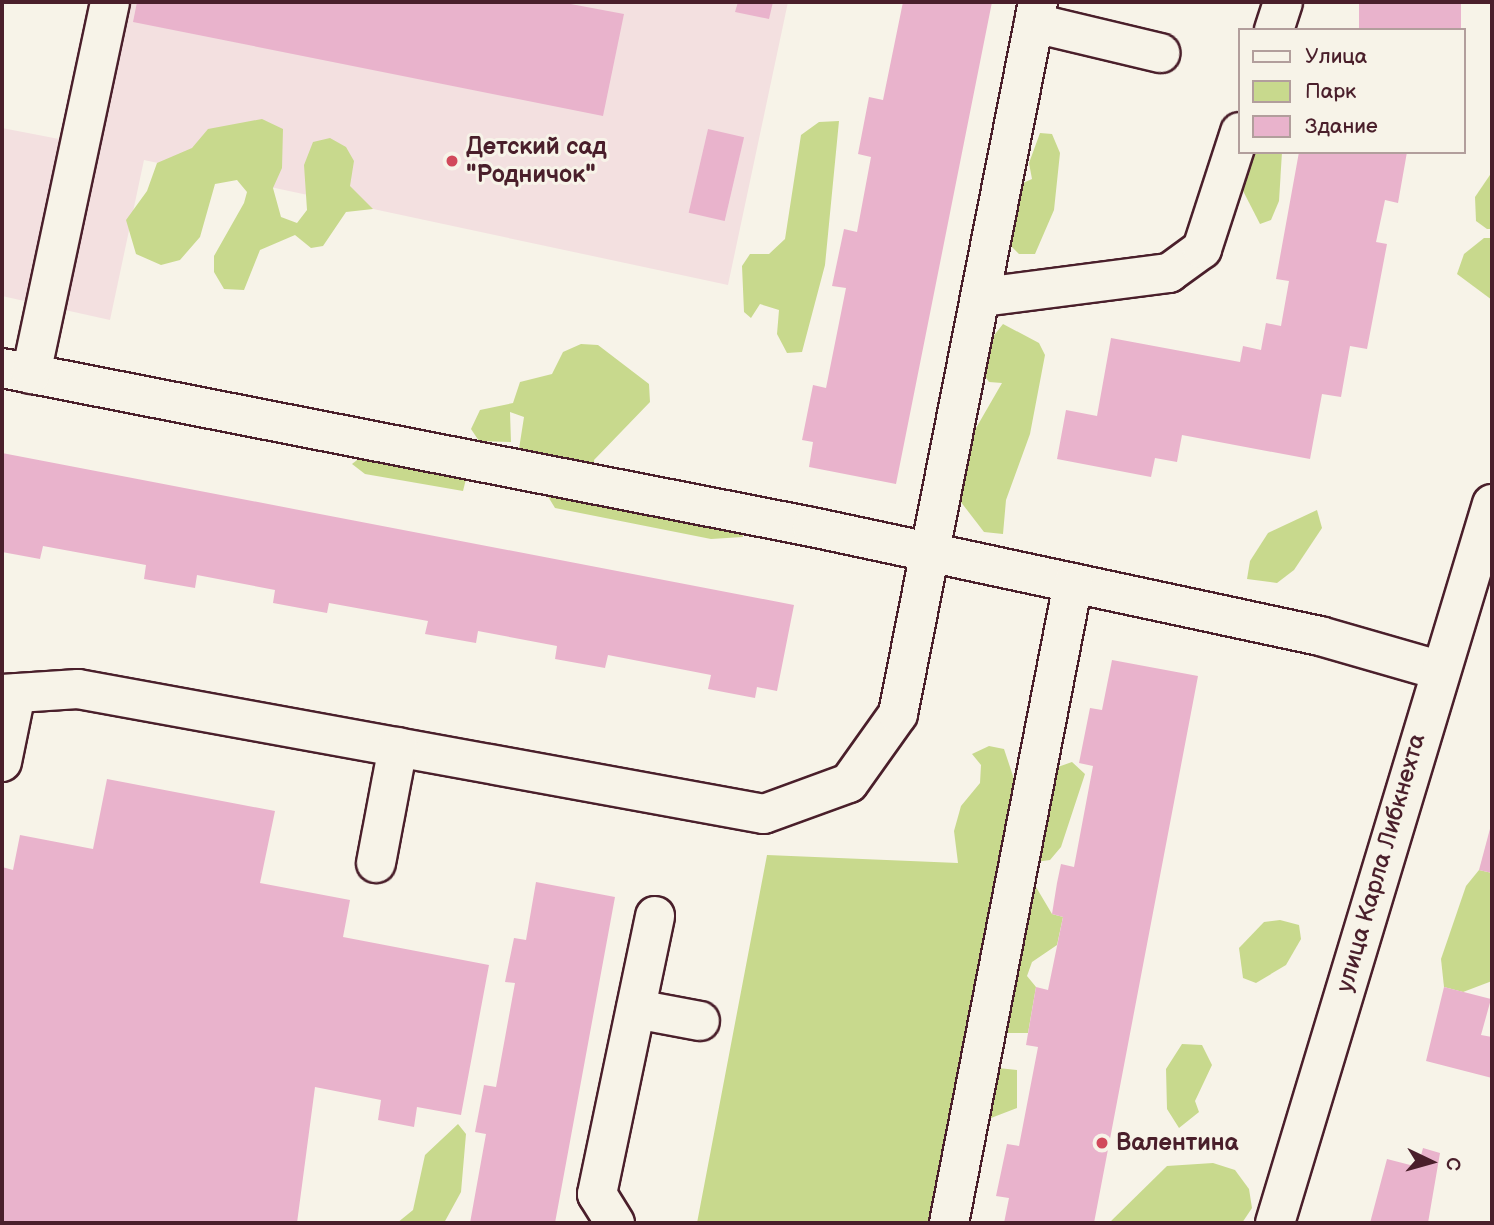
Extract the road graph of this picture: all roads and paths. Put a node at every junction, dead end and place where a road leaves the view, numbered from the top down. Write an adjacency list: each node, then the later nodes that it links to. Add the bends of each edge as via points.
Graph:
1 (110, 2): 8 (main road)
2 (1283, 2): 4 (main road)
3 (1036, 13): 5 (main road); 7 (main road)
4 (1275, 28)
5 (1160, 54)
6 (1238, 138): 7 (main road, via 1202,248 1169,273)
7 (983, 297): 10 (main road)
8 (16, 371): 10 (main road)
9 (1492, 504): 12 (main road, улица Карла Либкнехта)
10 (934, 553): 11 (main road); 14 (main road, via 898,714 849,783 764,814)
11 (1073, 583): 12 (main road, via 1320,636); 21 (main road)
12 (1438, 670): 22 (main road, улица Карла Либкнехта)
13 (9, 694): 14 (main road, via 78,689); 15 (main road)
14 (398, 747): 16 (main road)
15 (2, 762)
16 (376, 863)
17 (654, 916): 18 (main road)
18 (636, 1009): 19 (main road); 20 (main road, via 597,1194)
19 (700, 1021)
20 (615, 1223)
21 (949, 1223)
22 (1275, 1223)

